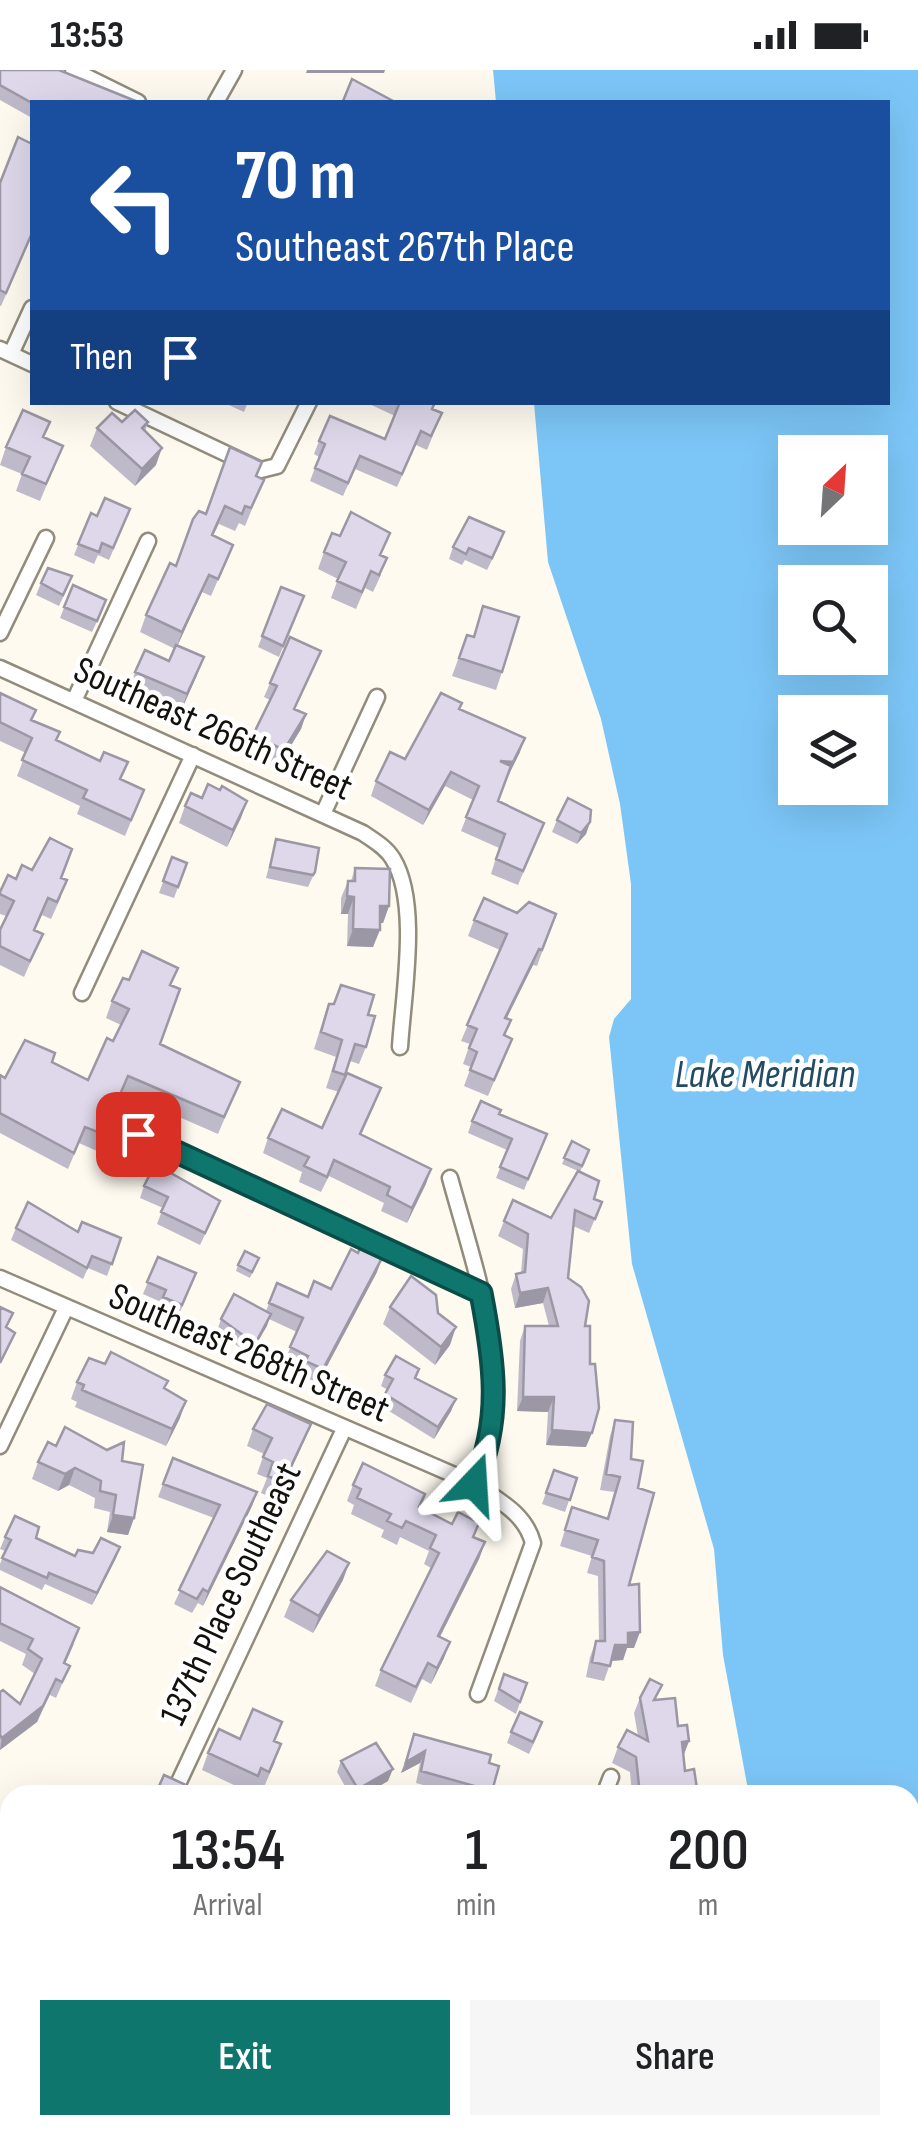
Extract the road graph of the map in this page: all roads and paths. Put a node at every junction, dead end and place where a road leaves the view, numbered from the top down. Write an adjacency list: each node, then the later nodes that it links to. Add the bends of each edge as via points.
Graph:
1 (73, 70): 3 (street)
2 (234, 70): 4 (street)
3 (134, 100)
4 (217, 100)
5 (30, 311): 6 (street)
6 (5, 351): 7 (street)
7 (30, 363)
8 (122, 405): 9 (street, via 261,470 276,466)
9 (306, 405)
10 (46, 538): 12 (street)
11 (148, 541): 15 (street)
12 (0, 634)
13 (0, 668): 15 (street, Southeast 266th Street)
14 (376, 697): 17 (street)
15 (74, 702): 16 (street, Southeast 266th Street)
16 (192, 755): 17 (street, Southeast 266th Street); 18 (street)
17 (322, 814): 19 (street, Southeast 266th Street, via 363,832 392,857 403,889)
18 (82, 993)
19 (400, 1048)
20 (138, 1134): 23 (street)
21 (450, 1178): 23 (street)
22 (0, 1278): 24 (street, Southeast 268th Street)
23 (481, 1293): 27 (street, via 495,1419)
24 (65, 1310): 25 (street, Southeast 268th Street); 26 (street)
25 (344, 1429): 27 (street, Southeast 268th Street); 30 (street, 137th Place Southeast)
26 (0, 1446)
27 (474, 1484): 28 (street, Southeast 268th Street, via 517,1514 533,1543)
28 (478, 1694)
29 (611, 1777): 31 (street)
30 (177, 1785)
31 (608, 1785)

